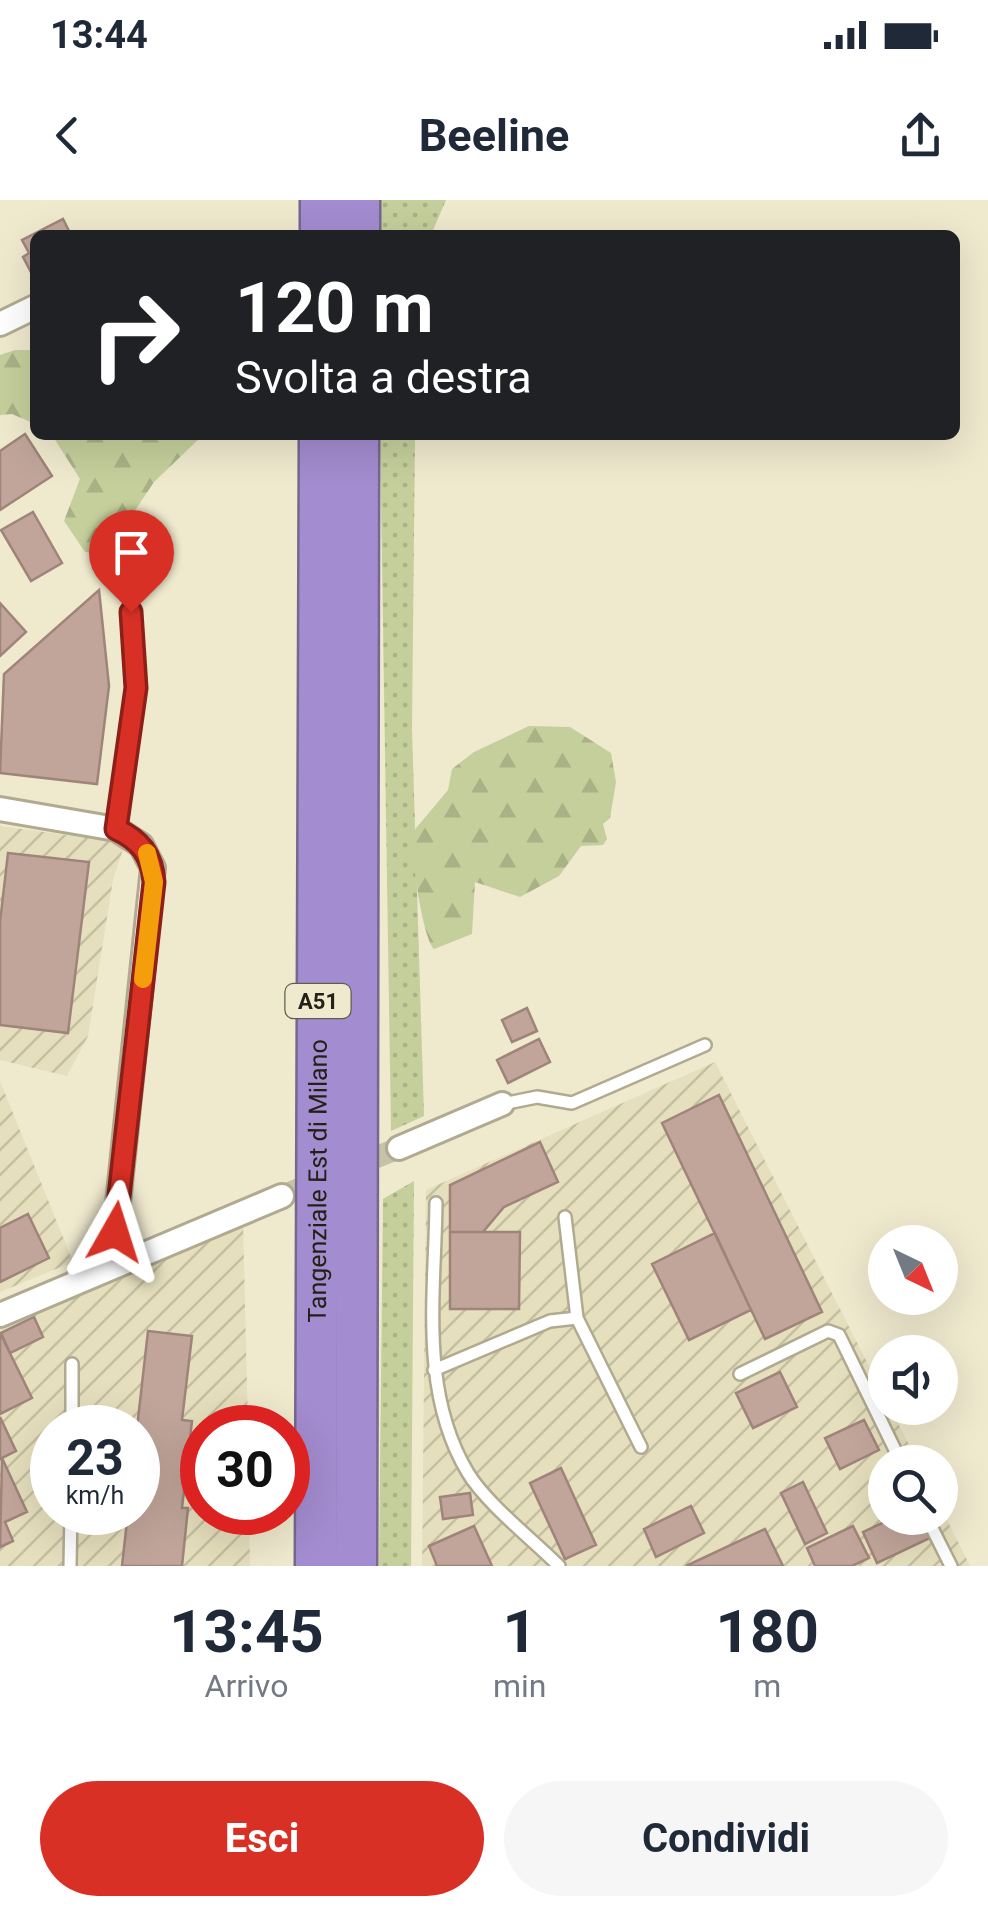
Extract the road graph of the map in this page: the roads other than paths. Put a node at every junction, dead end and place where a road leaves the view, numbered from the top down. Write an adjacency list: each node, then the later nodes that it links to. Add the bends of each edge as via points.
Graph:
1 (321, 200): 3 (highway)
2 (359, 200): 4 (highway)
3 (321, 230)
4 (359, 230)
5 (30, 309): 6 (street)
6 (0, 324)
7 (320, 440): 30 (highway, Tangenziale Est di Milano / A51)
8 (358, 440): 31 (highway, Tangenziale Est di Milano / A51)
9 (131, 612): 11 (lane, via 136,688)
10 (0, 809): 11 (street)
11 (116, 829): 18 (street, via 141,845 154,882 115,1232 104,1255)
12 (706, 1044): 13 (lane, via 572,1103 538,1097)
13 (502, 1104): 14 (street)
14 (399, 1148)
15 (282, 1196): 18 (street)
16 (436, 1203): 22 (lane)
17 (565, 1217): 20 (lane)
18 (78, 1279): 19 (street)
19 (0, 1315)
20 (577, 1318): 22 (lane, via 550,1321); 26 (lane)
21 (72, 1364): 24 (lane)
22 (434, 1370): 32 (lane, via 439,1410 469,1475)
23 (740, 1374): 25 (lane, via 828,1331 839,1335)
24 (72, 1405)
25 (893, 1445)
26 (641, 1447)
27 (71, 1535): 29 (lane)
28 (936, 1535): 33 (lane)
29 (70, 1566)
30 (316, 1566)
31 (356, 1566)
32 (559, 1566)
33 (951, 1566)

